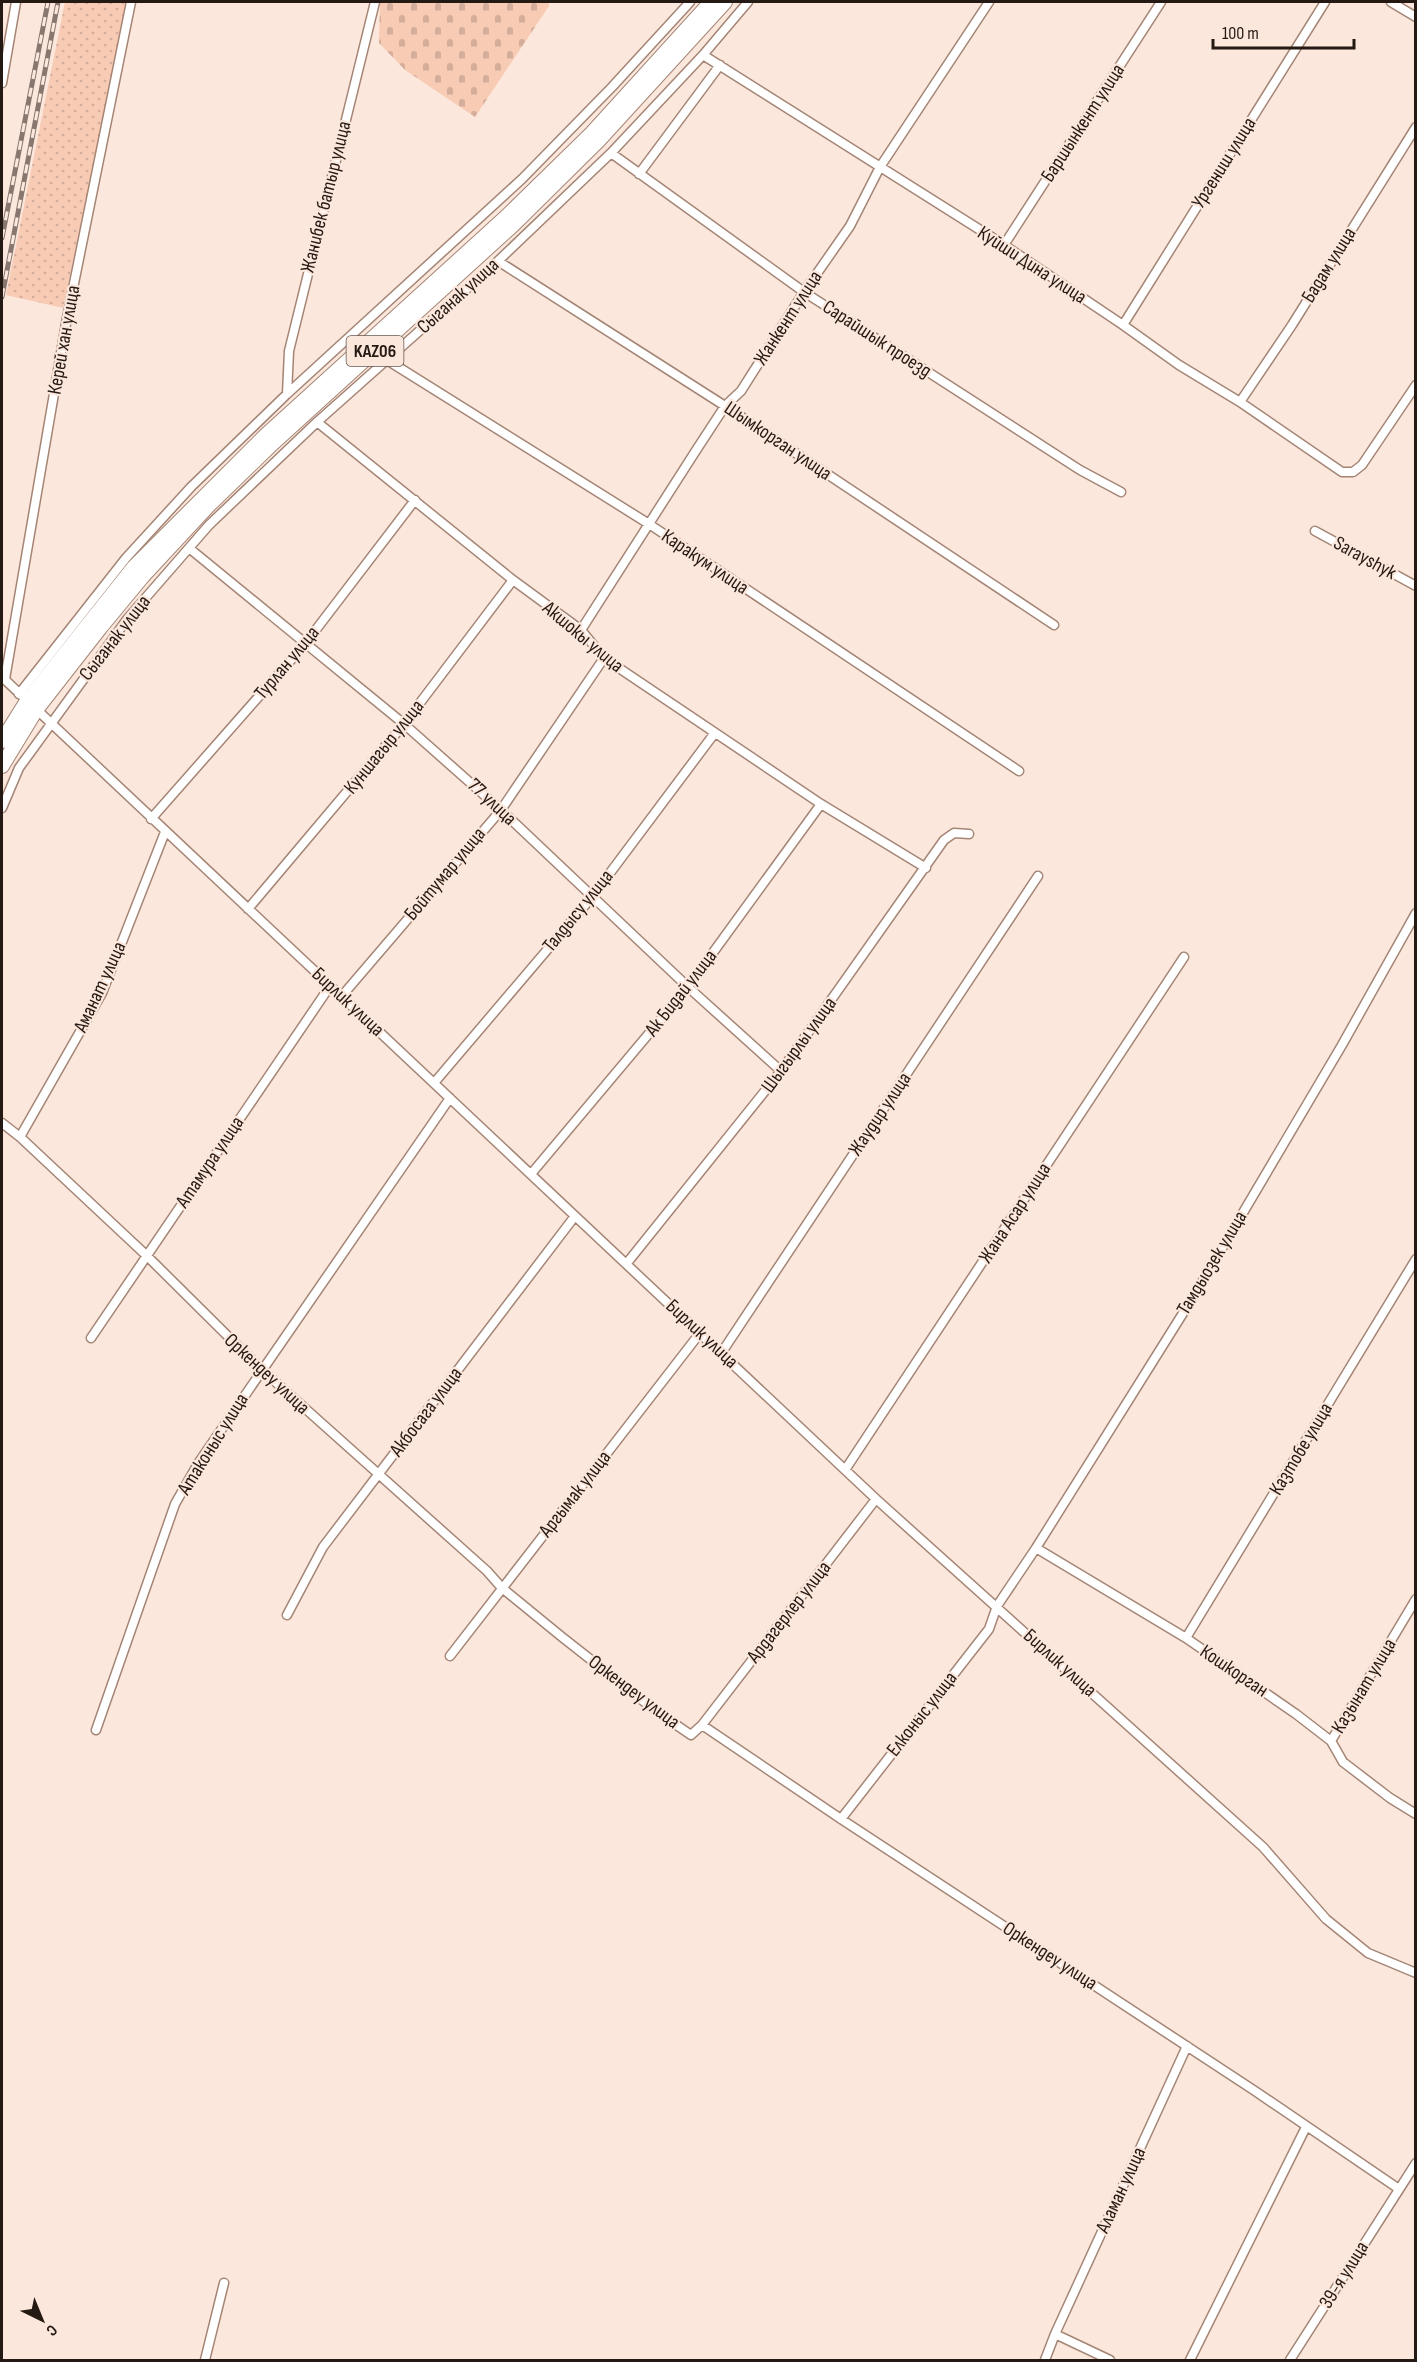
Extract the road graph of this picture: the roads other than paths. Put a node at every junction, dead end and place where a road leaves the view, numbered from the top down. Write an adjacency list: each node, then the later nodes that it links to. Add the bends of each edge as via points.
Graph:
1 (16, 2): 15 (street)
2 (131, 2): 41 (street, Керей хан улица, via 67,318)
3 (375, 2): 26 (street, Жанибек батыр улица, via 289,351)
4 (690, 2): 26 (street, via 522,179)
5 (711, 2): 42 (highway, KАZ06, via 592,133 506,217 185,514 133,568)
6 (725, 2): 42 (highway, KАZ06, via 599,140 513,225 208,506)
7 (748, 2): 13 (street, Сыганак улица)
8 (989, 2): 18 (street, Жанкент улица)
9 (1161, 2): 20 (street, Баршынкент улица)
10 (1325, 2): 23 (street, Ургениш улица)
11 (1391, 2): 12 (street)
12 (1416, 17)
13 (704, 54): 14 (street, Куйши Дина улица); 17 (street, Сыганак улица)
14 (720, 65): 18 (street, Куйши Дина улица); 19 (street)
15 (2, 83)
16 (1416, 127): 27 (street, Бадам улица)
17 (610, 153): 19 (street, Сарайшык проезд); 21 (street, Сыганак улица)
18 (880, 167): 20 (street, Куйши Дина улица); 22 (street, Жанкент улица, via 850,226)
19 (639, 174): 22 (street, Сарайшык проезд)
20 (1004, 245): 23 (street, Куйши Дина улица)
21 (498, 261): 24 (street, Сыганак улица); 28 (street, Шымкорган улица)
22 (804, 292): 28 (street, Жанкент улица, via 741,391); 30 (street, Сарайшык проезд, via 1080,470)
23 (1124, 325): 27 (street, Куйши Дина улица, via 1179,366)
24 (387, 360): 29 (street, Сыганак улица); 32 (street, Каракум улица)
25 (1416, 385): 27 (street, Куйши Дина улица, via 1359,469 1342,472)
26 (287, 394): 42 (street, via 191,487 126,558)
27 (1240, 402)
28 (725, 406): 32 (street, Жанкент улица); 37 (street, Шымкорган улица)
29 (317, 422): 31 (street, Акшокы улица); 34 (street, Сыганак улица)
30 (1121, 492)
31 (415, 500): 35 (street, Акшокы улица); 39 (street, Турлан улица)
32 (649, 525): 38 (street, Жанкент улица); 48 (street, Каракум улица)
33 (1315, 531): 36 (street, Sarayshyk)
34 (189, 548): 39 (street, 77 улица); 43 (street, Сыганак улица, via 128,618)
35 (513, 580): 38 (street, Акшокы улица); 44 (street, Куншагыр улица)
36 (1416, 586)
37 (1054, 625)
38 (581, 630): 40 (street, Акшокы улица)
39 (304, 644): 44 (street, 77 улица); 52 (street, Турлан улица)
40 (604, 658): 45 (street, Акшокы улица); 51 (street, Бойтумар улица)
41 (3, 678): 42 (street, Бирлик улица)
42 (27, 702): 43 (street, Бирлик улица); 46 (highway, KАZ06); 47 (highway, KАZ06)
43 (51, 724): 50 (street, Сыганак улица, via 19,768); 52 (street, Бирлик улица)
44 (404, 724): 51 (street, 77 улица); 58 (street, Куншагыр улица)
45 (714, 734): 49 (street, Акшокы улица); 57 (street, Талдысу улица)
46 (2, 741)
47 (2, 766)
48 (1019, 771)
49 (821, 804): 55 (street, Акшокы улица); 62 (street, Ак Бидай улица)
50 (2, 808)
51 (501, 810): 57 (street, 77 улица); 63 (street, Бойтумар улица)
52 (151, 819): 53 (street, Бирлик улица)
53 (165, 832): 58 (street, Бирлик улица); 68 (street, Аманат улица, via 102,993)
54 (969, 834): 55 (street, Шыгырлы улица, via 950,835)
55 (926, 868): 64 (street, Шыгырлы улица)
56 (1038, 876): 76 (street, Жаудир улица)
57 (592, 897): 62 (street, 77 улица); 65 (street, Талдысу улица)
58 (248, 909): 61 (street, Бирлик улица)
59 (1416, 914): 81 (street, Тамдыозек улица, via 1195,1294)
60 (1184, 957): 78 (street, Жана Асар улица)
61 (330, 986): 63 (street, Бирлик улица); 71 (street, Атамура улица)
62 (688, 987): 64 (street, 77 улица); 69 (street, Ак Бидай улица)
63 (341, 997): 65 (street, Бирлик улица)
64 (782, 1071): 73 (street, Шыгырлы улица)
65 (434, 1083): 66 (street, Бирлик улица)
66 (450, 1098): 69 (street, Бирлик улица); 77 (street, Атаконыс улица)
67 (2, 1123): 68 (street, Оркендеу улица)
68 (20, 1137): 71 (street, Оркендеу улица)
69 (531, 1174): 70 (street, Бирлик улица)
70 (575, 1216): 73 (street, Бирлик улица); 79 (street, Акбосага улица)
71 (146, 1255): 75 (street, Атамура улица); 77 (street, Оркендеу улица)
72 (1416, 1259): 86 (street, Казтобе улица)
73 (627, 1263): 74 (street, Бирлик улица)
74 (700, 1333): 76 (street, Бирлик улица); 82 (street, Аргымак улица)
75 (92, 1338)
76 (722, 1352): 78 (street, Бирлик улица)
77 (261, 1369): 79 (street, Оркендеу улица); 89 (street, Атаконыс улица, via 175,1504)
78 (845, 1470): 80 (street, Бирлик улица)
79 (378, 1476): 82 (street, Оркендеу улица); 85 (street, Акбосага улица, via 323,1547)
80 (876, 1499): 84 (street, Бирлик улица); 88 (street, Ардагерлер улица)
81 (1036, 1548): 84 (street, Тамдыозек улица); 86 (street, Кошкорган)
82 (502, 1588): 87 (street, Аргымак улица); 88 (street, Оркендеу улица, via 692,1735)
83 (1416, 1599): 90 (street, Казынат улица)
84 (997, 1606): 92 (street, Елконыс улица, via 988,1629); 93 (street, Бирлик улица, via 1263,1847 1326,1919 1368,1953)
85 (288, 1615)
86 (1186, 1638): 90 (street, Кошкорган)
87 (450, 1656)
88 (702, 1725): 92 (street, Оркендеу улица)
89 (96, 1730)
90 (1331, 1741): 91 (street, Кошкорган, via 1343,1762)
91 (1416, 1814)
92 (841, 1819): 94 (street, Оркендеу улица)
93 (1416, 1973)
94 (1187, 2046): 95 (street, Оркендеу улица); 99 (street, Аламан улица)
95 (1306, 2127): 97 (street, Оркендеу улица); 103 (street)
96 (1416, 2163): 97 (street, 39-я улица)
97 (1399, 2189): 104 (street, 39-я улица)
98 (224, 2283): 100 (street)
99 (1055, 2334): 101 (street, Аламан улица); 102 (street)
100 (205, 2361)
101 (1045, 2361)
102 (1110, 2361)
103 (1190, 2361)
104 (1290, 2361)

